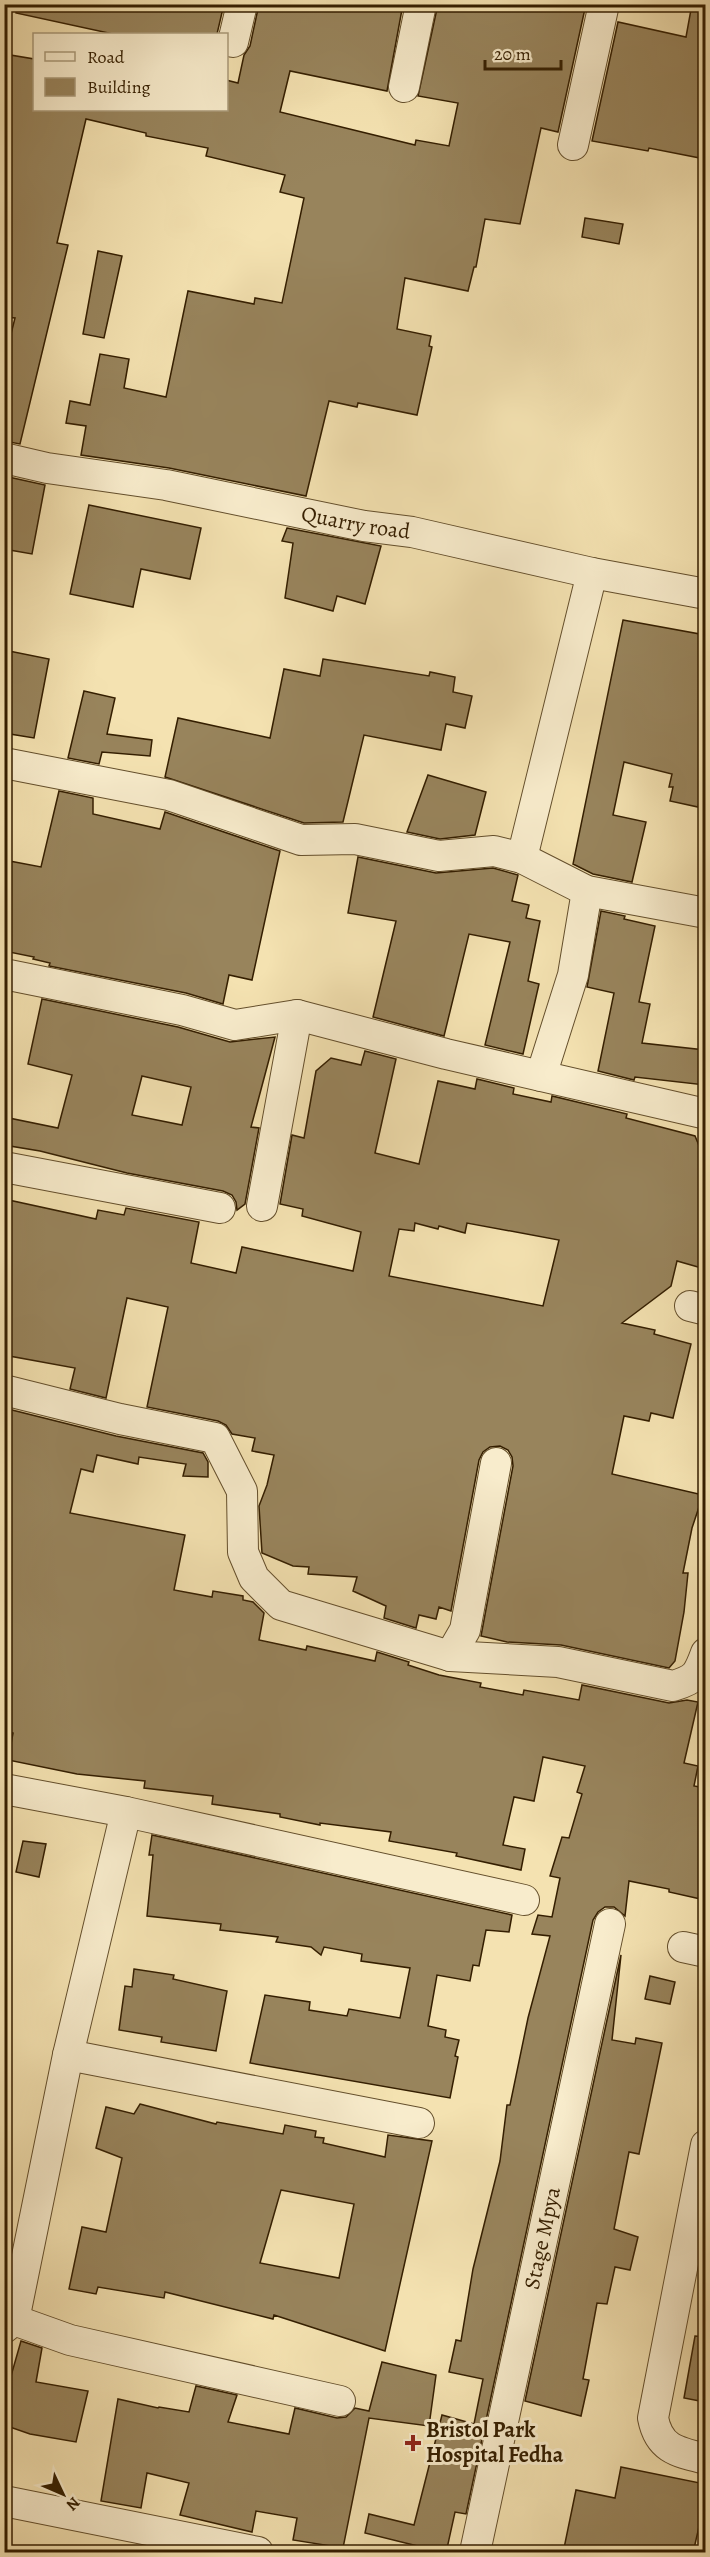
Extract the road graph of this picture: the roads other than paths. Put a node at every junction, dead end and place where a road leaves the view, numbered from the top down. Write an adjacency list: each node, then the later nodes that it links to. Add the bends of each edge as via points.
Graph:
1 (242, 4): 4 (street)
2 (422, 4): 5 (street)
3 (604, 4): 6 (street)
4 (233, 42)
5 (404, 87)
6 (573, 145)
7 (4, 458): 8 (street, Quarry road, via 412,532)
8 (592, 573): 9 (street, Quarry road); 11 (street)
9 (705, 594)
10 (4, 763): 11 (street, via 169,795 301,840 355,839 439,856 494,850)
11 (522, 858): 12 (street)
12 (587, 891): 13 (street); 16 (street, via 573,975)
13 (705, 913)
14 (4, 974): 15 (street, via 182,1010 235,1025)
15 (297, 1015): 16 (street); 19 (street)
16 (541, 1076): 17 (street)
17 (705, 1114)
18 (4, 1167): 20 (street)
19 (262, 1206)
20 (220, 1208)
21 (4, 1390): 24 (street, via 215,1438 242,1491 243,1552 254,1578 266,1592 281,1605)
22 (496, 1463): 24 (street, via 465,1630)
23 (705, 1653): 24 (street, via 699,1672 690,1681 673,1686 558,1662)
24 (450, 1656)
25 (4, 1789): 26 (street)
26 (126, 1812): 27 (street); 29 (street)
27 (524, 1900)
28 (610, 1924): 38 (street, Stage Mpya)
29 (68, 2055): 30 (street); 33 (street)
30 (419, 2123)
31 (705, 2145): 32 (street)
32 (699, 2201): 35 (street, via 653,2418 656,2433 664,2444)
33 (9, 2324): 34 (street)
34 (340, 2401)
35 (705, 2459)
36 (4, 2501): 37 (street)
37 (258, 2553)
38 (475, 2553)

